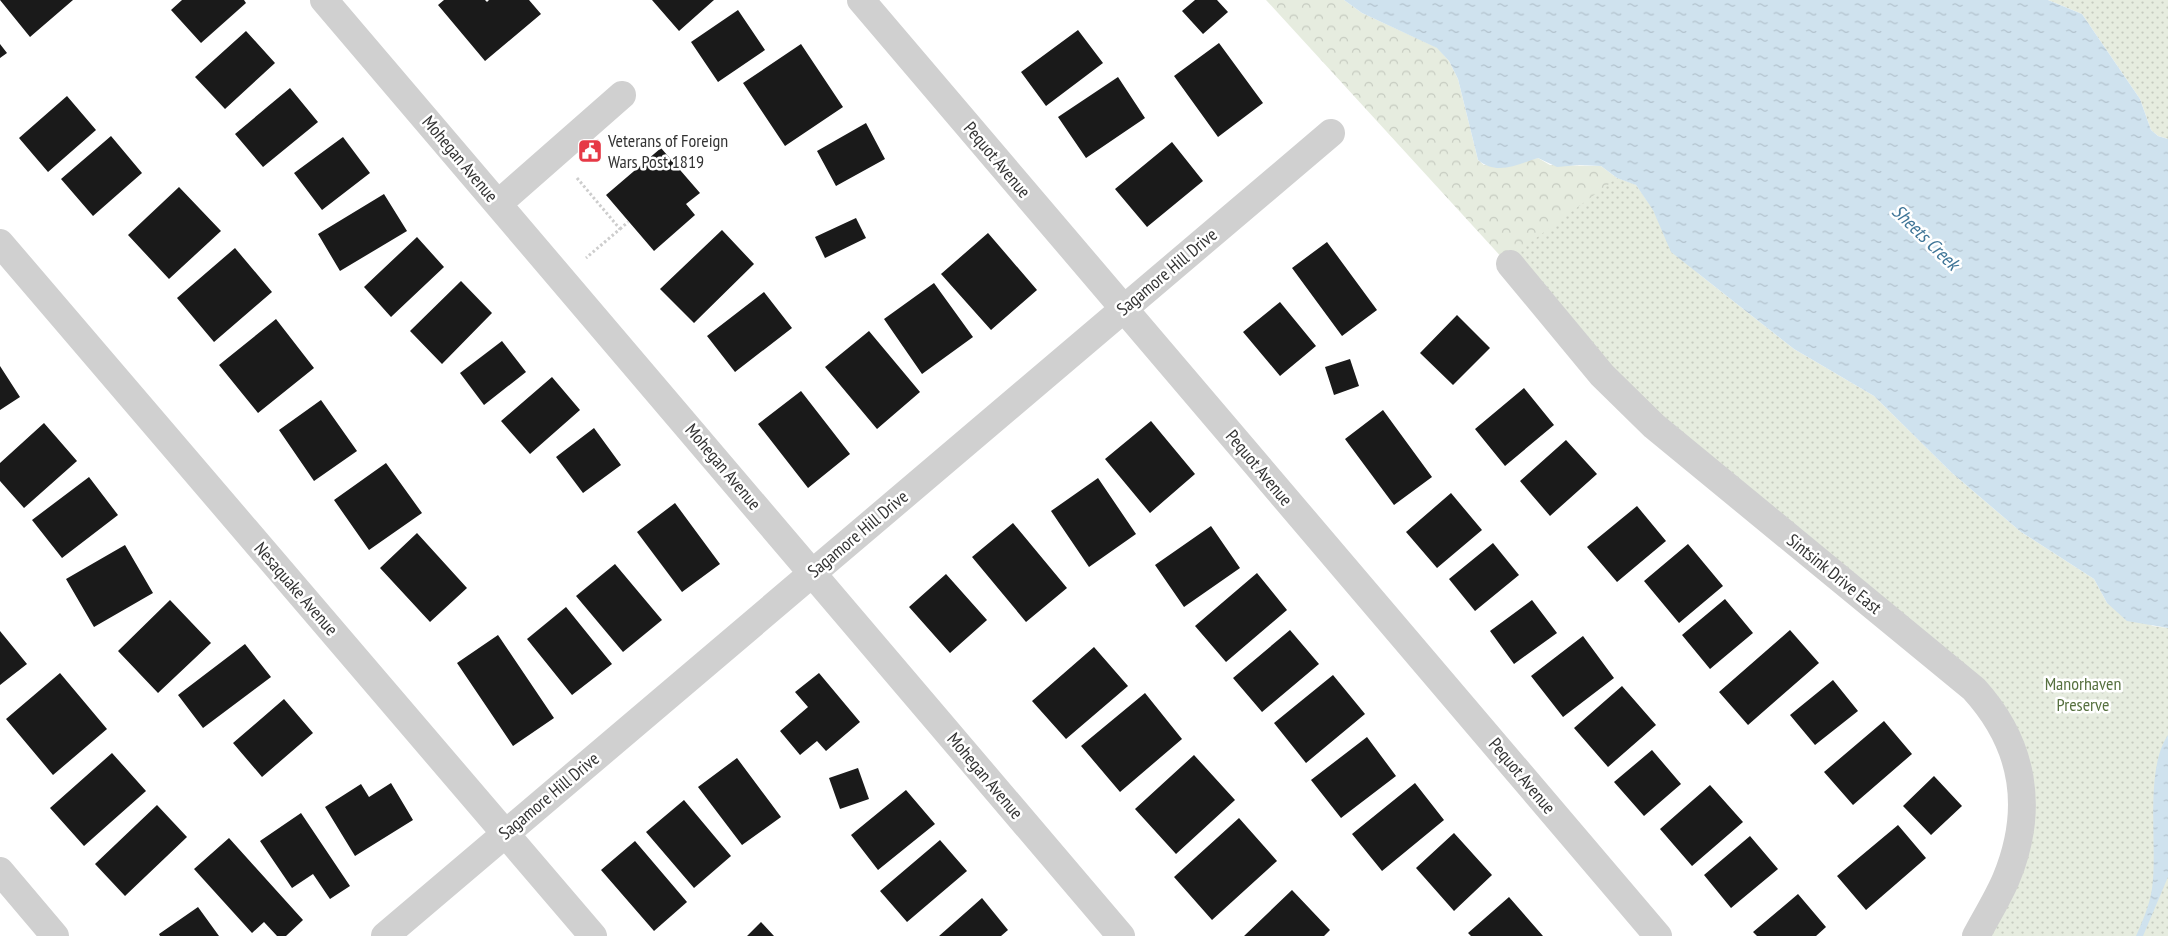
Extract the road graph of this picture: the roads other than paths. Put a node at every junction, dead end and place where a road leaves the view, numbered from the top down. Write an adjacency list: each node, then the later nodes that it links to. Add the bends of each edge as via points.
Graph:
1 (324, 0): 5 (street, Mohegan Avenue)
2 (861, 0): 8 (street, Pequot Avenue)
3 (622, 95): 5 (street)
4 (1331, 133): 8 (street, Sagamore Hill Drive)
5 (498, 204): 9 (street, Mohegan Avenue)
6 (0, 243): 10 (street, Nesaquake Avenue)
7 (1510, 264): 17 (street, Sintsink Drive East, via 1602,375 1654,426 1974,689 1993,710 2016,759 2022,788 2022,810 2019,840 2006,879)
8 (1124, 309): 9 (street, Sagamore Hill Drive); 16 (street, Pequot Avenue)
9 (813, 572): 10 (street, Sagamore Hill Drive); 15 (street, Mohegan Avenue)
10 (505, 834): 13 (street, Sagamore Hill Drive); 14 (street, Nesaquake Avenue)
11 (0, 872): 12 (street)
12 (55, 936)
13 (385, 936)
14 (593, 936)
15 (1121, 936)
16 (1658, 936)
17 (1976, 936)

